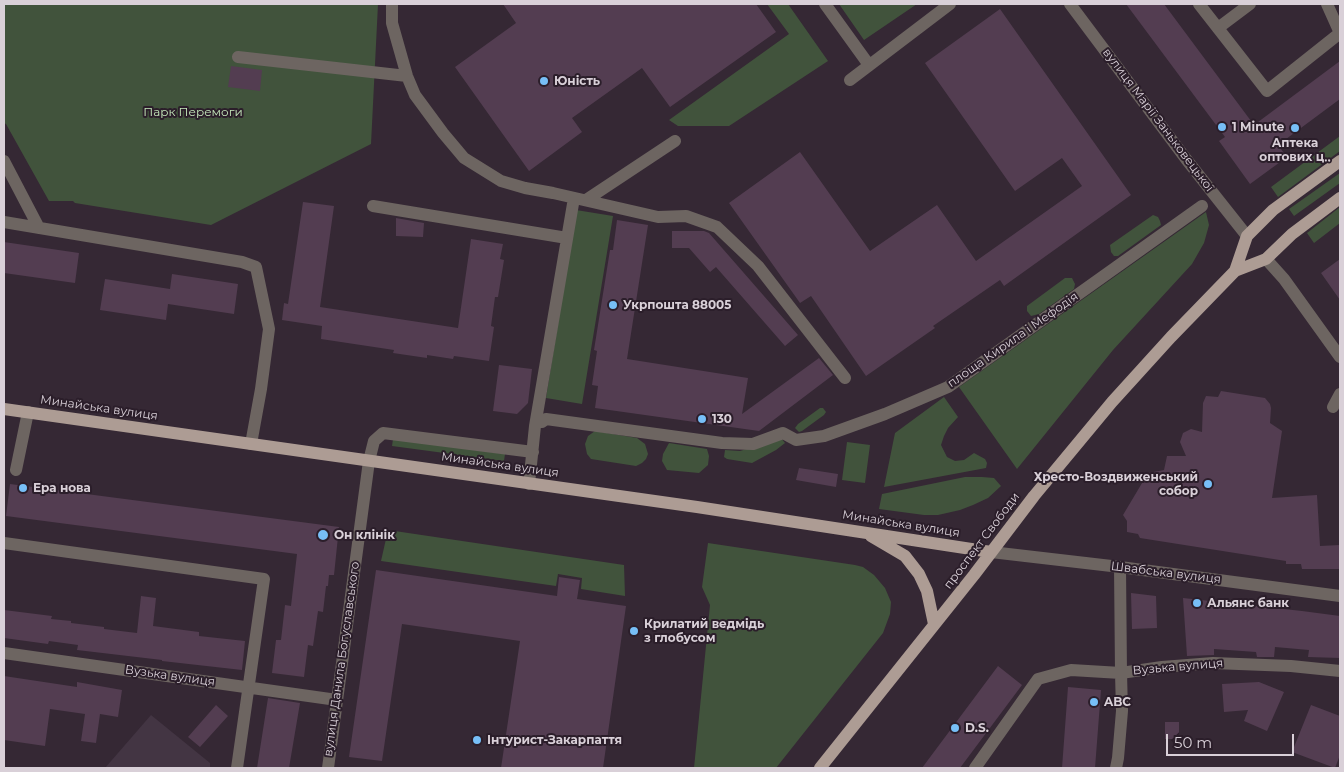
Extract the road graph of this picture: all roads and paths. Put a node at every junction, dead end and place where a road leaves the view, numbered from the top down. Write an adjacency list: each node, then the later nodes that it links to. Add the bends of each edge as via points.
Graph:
1 (392, 4): 11 (street, via 392,23)
2 (825, 4): 10 (street)
3 (950, 4): 10 (street)
4 (1070, 4): 22 (street, вулиця Марії Заньковецької)
5 (1199, 4): 8 (street)
6 (1250, 4): 8 (street)
7 (1327, 4): 8 (street, via 1340,33 1267,90)
8 (1218, 28)
9 (238, 57): 11 (street)
10 (869, 66): 12 (street)
11 (407, 76): 17 (street, via 415,95 464,158 501,182)
12 (850, 80)
13 (675, 141): 17 (street)
14 (4, 161): 21 (street)
15 (1340, 161): 22 (main road, проспект Свободи, via 1273,210)
16 (1340, 198): 24 (main road, проспект Свободи, via 1292,234)
17 (580, 199): 23 (street); 27 (street, via 658,217 686,216 717,227 758,266)
18 (373, 206): 23 (street)
19 (1202, 206): 32 (street, площа Кирила і Мефодія, via 948,387 824,436 796,440 783,433 753,444 722,443 546,419)
20 (4, 222): 21 (street)
21 (39, 228): 33 (street, via 256,267 269,329 262,389)
22 (1247, 236): 25 (main road, проспект Свободи)
23 (567, 238): 34 (street)
24 (1266, 259): 25 (main road, проспект Свободи); 26 (street)
25 (1234, 271): 40 (main road, проспект Свободи, via 1112,402)
26 (1340, 357)
27 (845, 378)
28 (1340, 394): 29 (street)
29 (1333, 407)
30 (4, 408): 31 (main road, Минайська вулиця)
31 (28, 412): 33 (main road, Минайська вулиця); 36 (street)
32 (542, 422)
33 (250, 444): 35 (main road, Минайська вулиця)
34 (533, 452): 35 (street, вулиця Данила Богуславського, via 383,433 374,441); 37 (street)
35 (369, 461): 37 (main road, Минайська вулиця); 48 (street, вулиця Данила Богуславського)
36 (16, 470)
37 (529, 484): 38 (main road, Минайська вулиця)
38 (865, 532): 40 (main road, Минайська вулиця); 43 (main road, via 906,556 927,592)
39 (4, 543): 47 (street, via 264,580)
40 (991, 552): 41 (street, Швабська вулиця); 43 (main road, проспект Свободи)
41 (1120, 567): 42 (street, Швабська вулиця); 46 (street, Вузька вулиця)
42 (1340, 596)
43 (934, 624): 51 (main road, проспект Свободи)
44 (4, 653): 47 (street, Вузька вулиця)
45 (1340, 671): 46 (street, Вузька вулиця, via 1213,663)
46 (1121, 673): 52 (street, via 1071,670 1038,679); 53 (street, via 1122,711)
47 (248, 687): 48 (street, Вузька вулиця); 49 (street)
48 (337, 700): 50 (street, вулиця Данила Богуславського)
49 (237, 768)
50 (328, 768)
51 (820, 768)
52 (975, 768)
53 (1116, 768)

